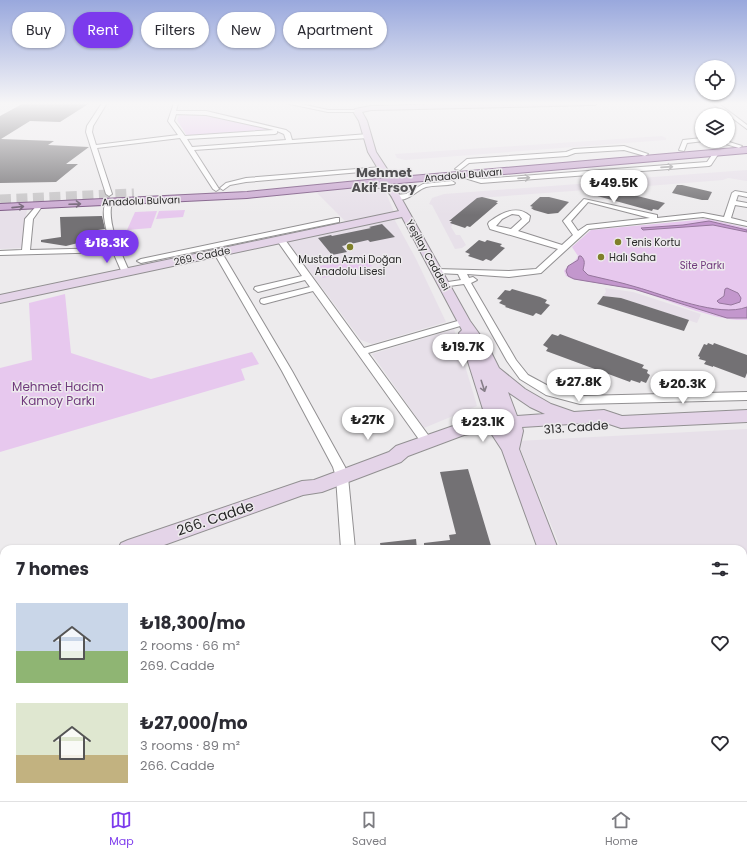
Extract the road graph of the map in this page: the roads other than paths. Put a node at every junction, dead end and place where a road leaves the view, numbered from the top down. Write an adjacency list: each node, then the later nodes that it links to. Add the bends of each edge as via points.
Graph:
1 (91, 140): 8 (street)
2 (149, 140): 8 (street)
3 (185, 140): 10 (street)
4 (300, 140): 7 (street)
5 (369, 140): 12 (main road, via 372,152)
6 (695, 140): 11 (street, via 685,141)
7 (290, 141): 10 (street)
8 (93, 146): 20 (street)
9 (744, 147): 11 (main road, Anadolu Bulvarı); 13 (main road, Anadolu Bulvarı, one-way to 9, via 716,153)
10 (191, 148): 16 (street)
11 (682, 150): 13 (main road, Anadolu Bulvarı)
12 (384, 172): 13 (main road, Anadolu Bulvarı); 16 (main road, Anadolu Bulvarı)
13 (456, 176): 14 (main road, Anadolu Bulvarı); 17 (street, via 422,186 408,196)
14 (407, 180): 15 (main road, Anadolu Bulvarı); 17 (main road, via 394,186)
15 (372, 183): 17 (main road); 20 (main road, Anadolu Bulvarı, via 247,195)
16 (219, 189): 20 (main road, Anadolu Bulvarı)
17 (394, 193): 25 (main road, Yeşilay Caddesi)
18 (747, 195): 21 (street, via 735,193)
19 (0, 196): 20 (main road)
20 (109, 198): 22 (main road, Anadolu Bulvarı, one-way to 20); 35 (street, via 106,211)
21 (732, 202): 23 (street); 27 (street)
22 (38, 205): 24 (main road, Anadolu Bulvarı, one-way to 22); 36 (street, via 29,219)
23 (747, 205)
24 (0, 207)
25 (405, 213): 32 (main road, 269. Cadde); 40 (main road, Yeşilay Caddesi)
26 (663, 219): 27 (street, via 703,215); 31 (street, via 587,226); 31 (street, via 646,215 627,217 582,205 567,221)
27 (727, 219): 29 (street)
28 (336, 220): 33 (street)
29 (747, 224)
30 (513, 232): 34 (street)
31 (577, 235): 34 (street)
32 (280, 238): 33 (main road, 269. Cadde); 43 (street)
33 (241, 244): 38 (main road, 269. Cadde); 39 (street)
34 (564, 248): 42 (street, via 538,271 503,277)
35 (116, 250): 36 (street); 41 (street)
36 (26, 252): 37 (street)
37 (0, 253)
38 (218, 253): 41 (main road, 269. Cadde); 58 (street, via 287,371)
39 (141, 261)
40 (437, 271): 42 (street); 44 (main road, Yeşilay Caddesi)
41 (126, 273): 47 (main road, 269. Cadde)
42 (464, 276): 44 (street); 52 (street, via 524,377 550,392 580,400)
43 (308, 277): 45 (street); 46 (street)
44 (445, 285): 49 (main road, Yeşilay Caddesi)
45 (316, 288): 48 (street); 50 (street)
46 (258, 289)
47 (0, 299)
48 (264, 301)
49 (464, 322): 50 (street); 51 (main road, Yeşilay Caddesi, via 481,346); 56 (main road, Yeşilay Caddesi, one-way to 56, via 468,341)
50 (362, 352): 57 (street)
51 (492, 370): 54 (main road, via 517,393 534,403); 56 (main road, Yeşilay Caddesi)
52 (747, 396)
53 (747, 416): 55 (main road, 313. Cadde)
54 (576, 418): 55 (main road, 313. Cadde, via 604,416); 56 (main road, 313. Cadde)
55 (621, 422): 56 (main road, 313. Cadde, via 608,427)
56 (505, 430): 57 (main road, 266. Cadde, via 476,426); 61 (main road, Yeşilay Caddesi)
57 (427, 442): 58 (main road, 266. Cadde, via 402,450 395,458)
58 (341, 472): 59 (main road, 266. Cadde, via 310,478 302,488); 60 (street)
59 (139, 545)
60 (348, 545)
61 (547, 545)

